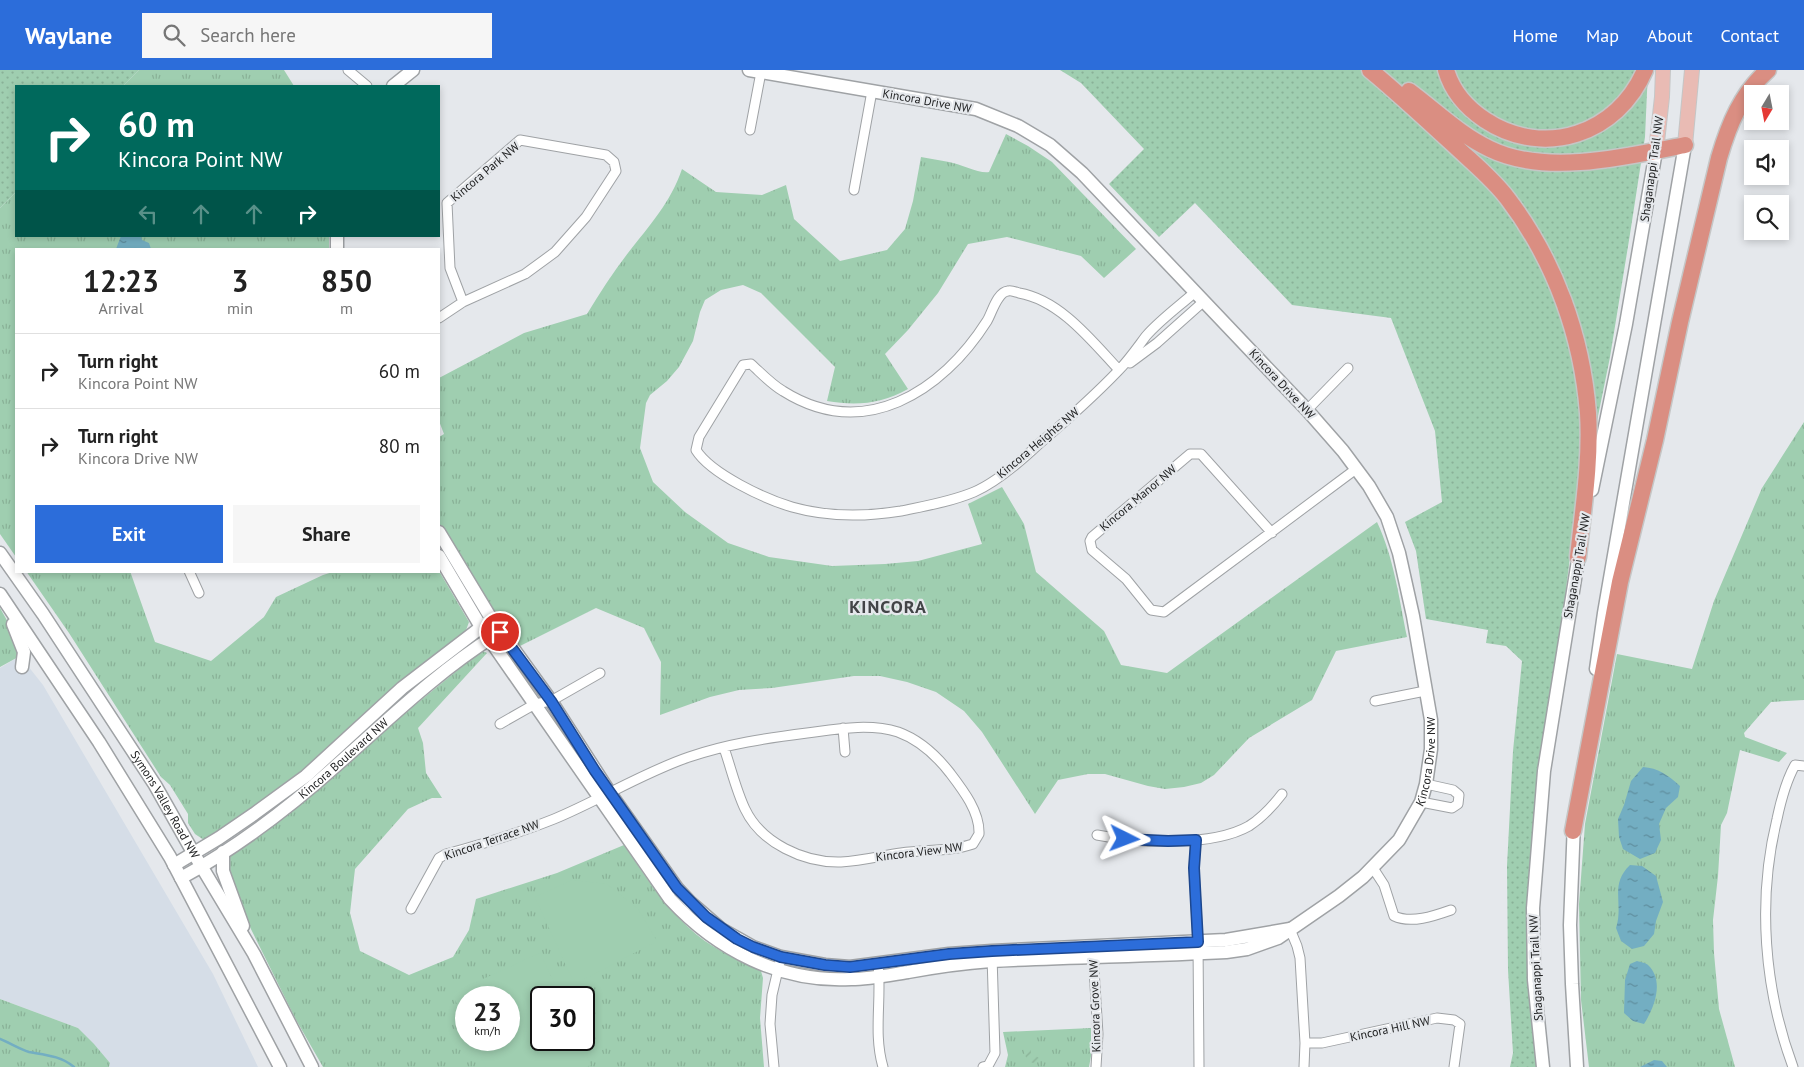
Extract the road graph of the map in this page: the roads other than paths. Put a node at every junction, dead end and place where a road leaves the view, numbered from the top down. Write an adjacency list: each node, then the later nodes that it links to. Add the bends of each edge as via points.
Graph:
1 (348, 70): 11 (street)
2 (413, 70): 12 (street)
3 (1370, 70): 28 (highway, via 1495,184 1523,219 1556,279 1578,348 1588,414)
4 (1382, 70): 16 (highway, via 1461,132 1501,154 1527,161 1561,163)
5 (1446, 70): 6 (highway, via 1453,88 1474,113 1504,131 1537,139 1566,136 1596,126 1628,99)
6 (1645, 70)
7 (1663, 70): 16 (main road, Shaganappi Trail NW)
8 (1692, 70): 15 (main road)
9 (1768, 70): 52 (highway, via 1747,92 1738,108 1719,158 1620,582)
10 (755, 71): 13 (street, Kincora Drive NW); 14 (street)
11 (366, 85)
12 (394, 85)
13 (872, 92): 17 (street); 18 (street, Kincora Drive NW, via 976,109 1018,126 1050,145 1082,173)
14 (750, 130)
15 (1685, 145): 16 (highway); 52 (street, via 1604,613)
16 (1656, 151): 28 (street, Shaganappi Trail NW, via 1626,324)
17 (854, 190)
18 (1198, 297): 22 (street, Kincora Heights NW, via 1148,335); 23 (street, Kincora Drive NW)
19 (464, 302): 19 (street, Kincora Park NW, via 525,274 555,252 586,217 616,171 614,162 606,154 520,140 447,203 450,268); 20 (street, Kincora Park NW)
20 (440, 317)
21 (1348, 368): 23 (street)
22 (1119, 370): 22 (street, Kincora Heights NW, via 1023,459 991,482 961,497 915,508 862,515 799,509 738,484 696,450 699,437 743,365 751,364 782,391 813,405 862,412 887,406 913,396 949,367 967,348 1002,294 1008,290 1030,294 1060,312 1080,328)
23 (1307, 410): 24 (street, Kincora Drive NW)
24 (1356, 469): 25 (street, Kincora Manor NW); 39 (street, Kincora Drive NW, via 1387,517 1399,553)
25 (1272, 533): 25 (street, Kincora Manor NW, via 1201,454 1190,454 1090,541 1092,550 1126,579 1151,610 1164,612)
26 (440, 534): 33 (street, Kincora Drive NW)
27 (0, 553): 56 (street, Symons Valley Road NW, via 138,757)
28 (1578, 557): 80 (street, Shaganappi Trail NW, via 1544,771 1533,908 1534,980)
29 (440, 558): 34 (street, Kincora Drive NW)
30 (190, 573): 31 (street)
31 (199, 593)
32 (0, 594): 37 (street, via 24,652); 57 (street, Symons Valley Road NW, via 99,742)
33 (492, 620): 34 (street, Kincora Boulevard NW); 35 (street, Kincora Drive NW)
34 (480, 627): 36 (street, Kincora Drive NW); 56 (street, Kincora Boulevard NW, via 402,688 306,776)
35 (500, 632): 36 (street, Kincora Boulevard NW); 40 (street, Kincora Drive NW)
36 (489, 639): 42 (street, Kincora Drive NW); 55 (street, Kincora Boulevard NW, via 427,684 293,802)
37 (22, 667)
38 (600, 672): 40 (street)
39 (1425, 691): 41 (street); 48 (street, Kincora Drive NW, via 1431,720)
40 (551, 701): 42 (street); 50 (street, Kincora Drive NW)
41 (1374, 701)
42 (535, 704): 43 (street); 50 (street, Kincora Drive NW)
43 (500, 724)
44 (843, 728): 45 (street, Kincora View NW, via 749,741); 45 (street, Kincora View NW, via 891,730 930,750 964,793 975,813 979,829 973,844 840,862 800,854 768,838 746,811); 46 (street)
45 (724, 748): 50 (street, Kincora View NW, via 688,757)
46 (845, 752)
47 (1804, 766): 82 (street, via 1795,765 1792,770 1780,806 1768,866 1766,906 1772,985)
48 (1426, 784): 51 (street, Kincora Drive NW); 51 (street, via 1452,790 1459,795 1458,804 1452,808)
49 (1282, 794): 54 (street, via 1270,811 1248,827 1219,837)
50 (604, 796): 61 (street, Kincora Terrace NW, via 505,838 439,858); 68 (street, Kincora Drive NW, via 691,903 721,929)
51 (1420, 802): 59 (street, Kincora Drive NW, via 1399,840)
52 (1573, 830): 81 (street, via 1570,925)
53 (1097, 835): 54 (street, via 1136,840)
54 (1196, 840): 64 (street, via 1194,868)
55 (224, 852): 58 (street, Kincora Boulevard NW); 66 (street, via 223,871)
56 (194, 854): 57 (street, Kincora Boulevard NW); 58 (street, Symons Valley Road NW)
57 (174, 865): 60 (street, Symons Valley Road NW)
58 (201, 867): 60 (street, Kincora Boulevard NW); 66 (street, Symons Valley Road NW)
59 (1373, 868): 62 (street, via 1384,885 1394,916 1402,920); 63 (street, Kincora Drive NW)
60 (181, 878): 71 (street, Symons Valley Road NW)
61 (410, 909)
62 (1451, 910)
63 (1290, 929): 64 (street, Kincora Drive NW); 70 (street, via 1300,958)
64 (1198, 948): 65 (street, Kincora Drive NW); 77 (street)
65 (1093, 952): 67 (street, Kincora Drive NW); 76 (street, Kincora Grove NW, via 1098,1034)
66 (254, 954): 72 (street, Symons Valley Road NW)
67 (992, 956): 69 (street, Kincora Drive NW, via 949,954); 75 (street, via 995,1053 988,1066)
68 (779, 963): 69 (street, Kincora Drive NW); 73 (street, via 770,1024)
69 (879, 970): 74 (street, via 878,1038)
70 (1305, 1043): 78 (street); 79 (street, Kincora Hill NW, via 1322,1043 1437,1018 1454,1020 1460,1024)
71 (280, 1067)
72 (312, 1067)
73 (774, 1067)
74 (883, 1067)
75 (983, 1067)
76 (1096, 1067)
77 (1199, 1067)
78 (1304, 1067)
79 (1454, 1067)
80 (1543, 1067)
81 (1577, 1067)
82 (1793, 1067)

